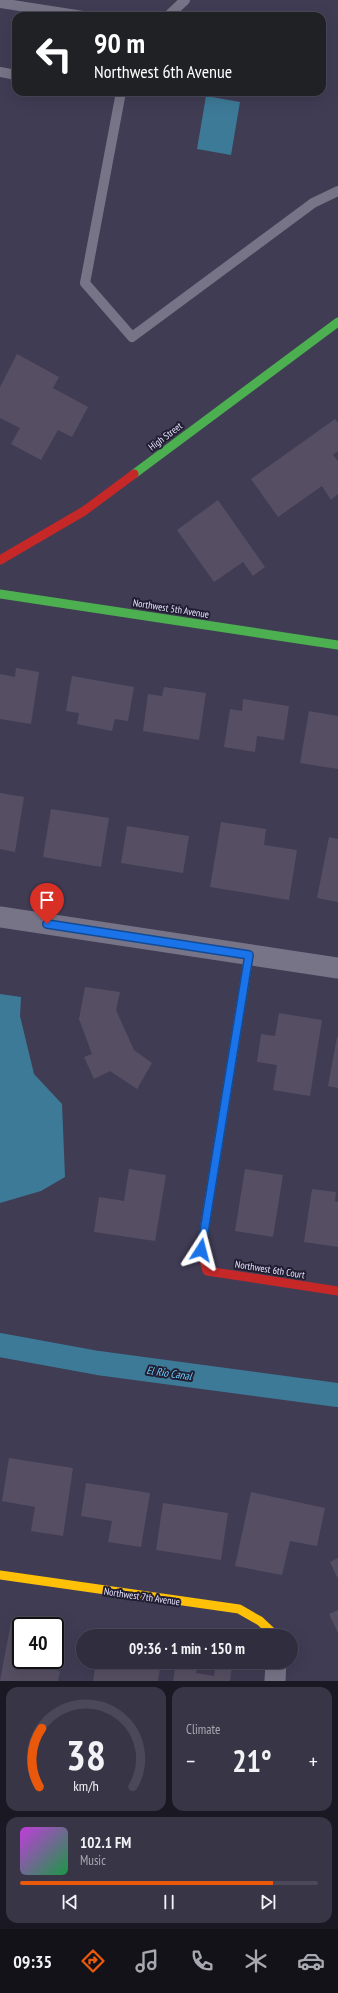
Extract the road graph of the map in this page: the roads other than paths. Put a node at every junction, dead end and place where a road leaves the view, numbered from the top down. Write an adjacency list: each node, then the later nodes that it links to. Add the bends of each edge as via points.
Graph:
1 (185, 0): 4 (lane)
2 (0, 3): 3 (lane)
3 (57, 12)
4 (172, 12)
5 (0, 72): 6 (lane)
6 (12, 74)
7 (119, 96): 8 (lane, via 85,283 132,337 313,204)
8 (338, 191)
9 (338, 322): 10 (street, High Street, via 84,511)
10 (0, 560)
11 (0, 594): 12 (street, Northwest 5th Avenue)
12 (338, 645)
13 (0, 916): 14 (street)
14 (249, 955): 15 (street); 16 (street, Northwest 6th Court, via 201,1250 207,1271)
15 (338, 968)
16 (338, 1291)
17 (0, 1575): 18 (street, Northwest 7th Avenue, via 239,1609)
18 (269, 1629)
19 (276, 1669): 20 (street)
20 (275, 1681)

